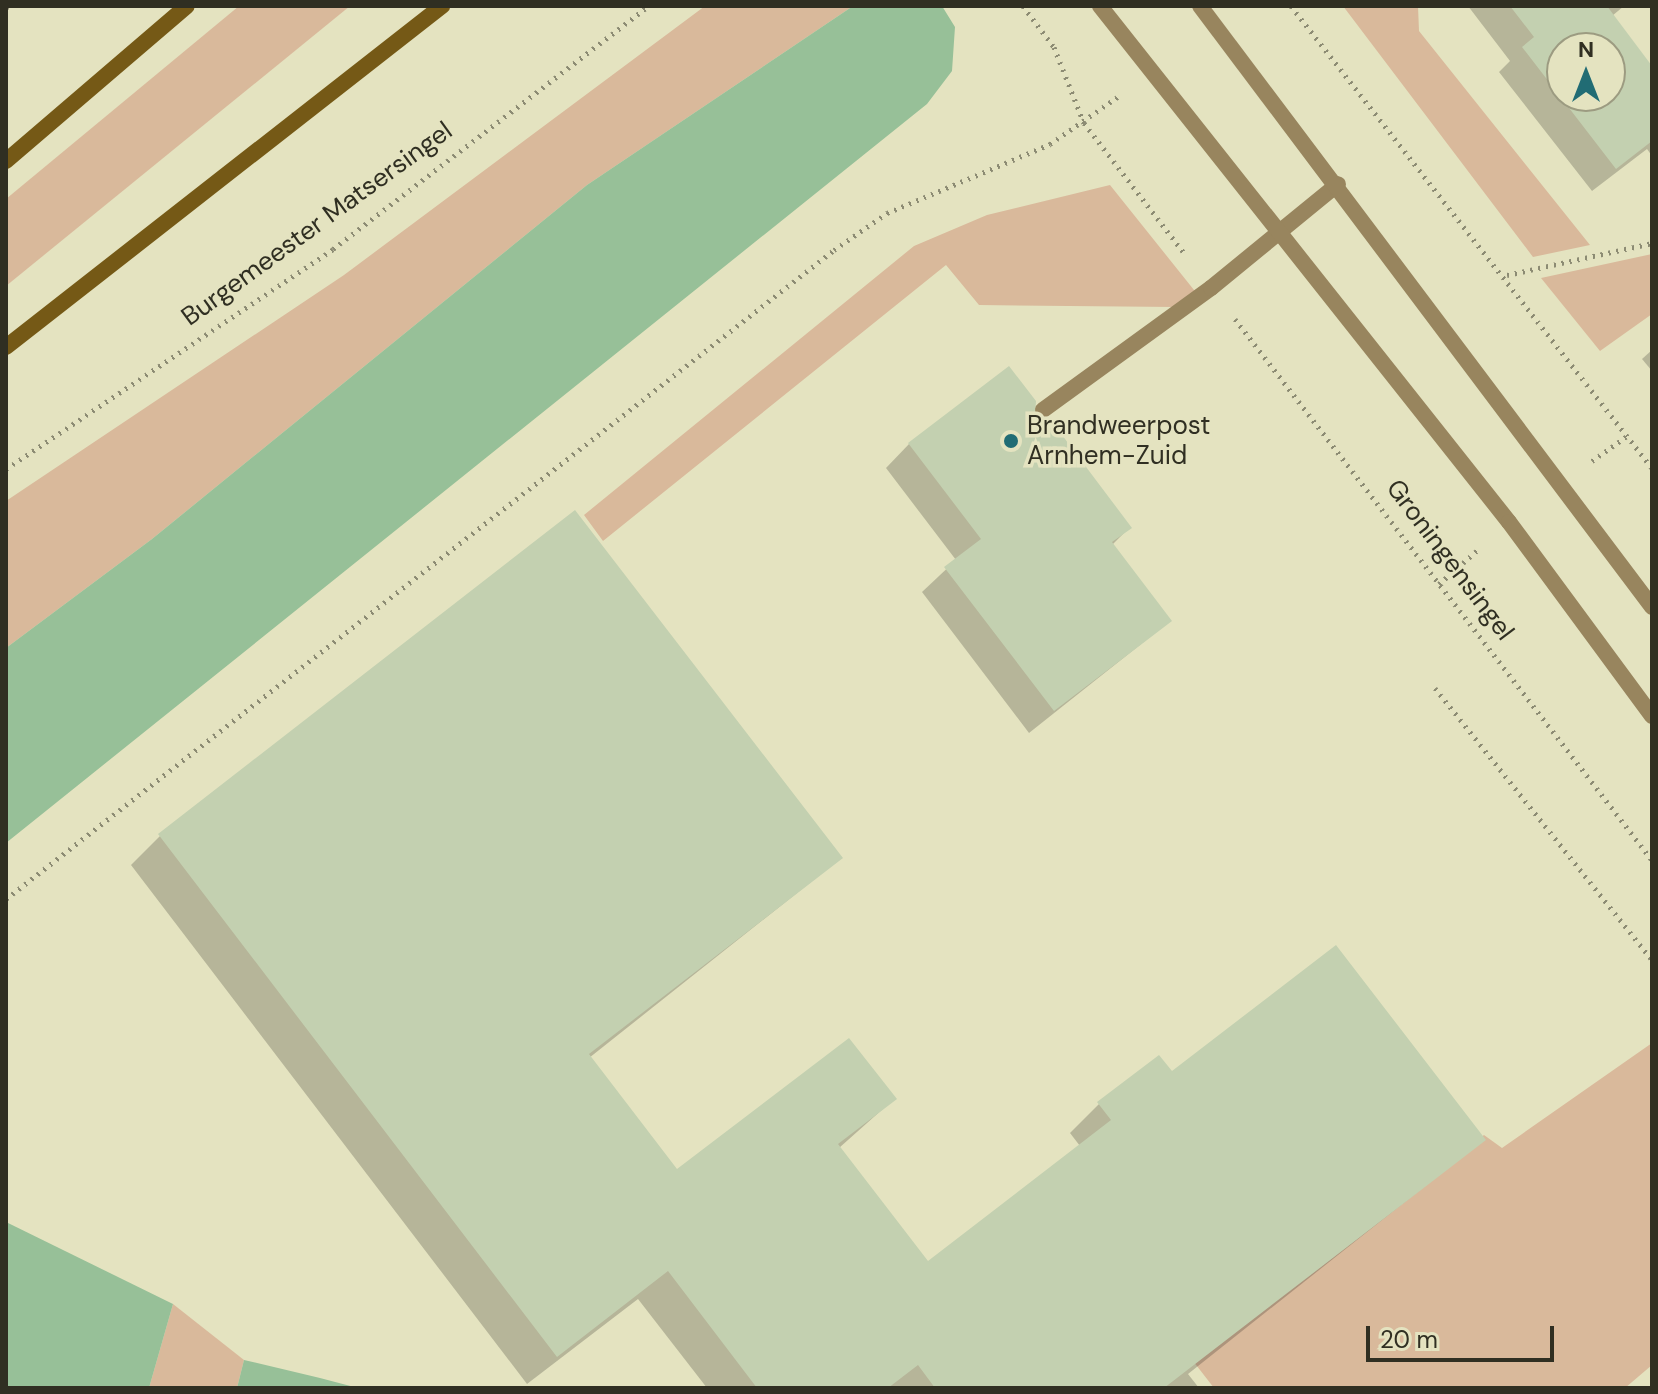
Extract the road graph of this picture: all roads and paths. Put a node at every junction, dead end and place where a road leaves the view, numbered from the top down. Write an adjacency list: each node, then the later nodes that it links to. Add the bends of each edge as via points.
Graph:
1 (187, 6): 9 (main road)
2 (442, 6): 15 (main road)
3 (649, 6): 18 (path, Burgemeester Matsersingel, via 333,249)
4 (1023, 6): 8 (path, Groningensingel, via 1054,47)
5 (1100, 6): 11 (street)
6 (1200, 6): 10 (street)
7 (1291, 6): 13 (path)
8 (1084, 123): 14 (path, Groningensingel); 23 (path, via 887,213 834,250)
9 (6, 161)
10 (1338, 184): 11 (street); 19 (street)
11 (1279, 232): 14 (street); 21 (street)
12 (1652, 243): 13 (path)
13 (1507, 275): 17 (path)
14 (1211, 288): 16 (street); 22 (path, Groningensingel)
15 (6, 347)
16 (1043, 410)
17 (1652, 468)
18 (6, 469)
19 (1652, 607)
20 (1435, 688): 24 (path)
21 (1652, 716)
22 (1652, 860)
23 (6, 899)
24 (1652, 960)

